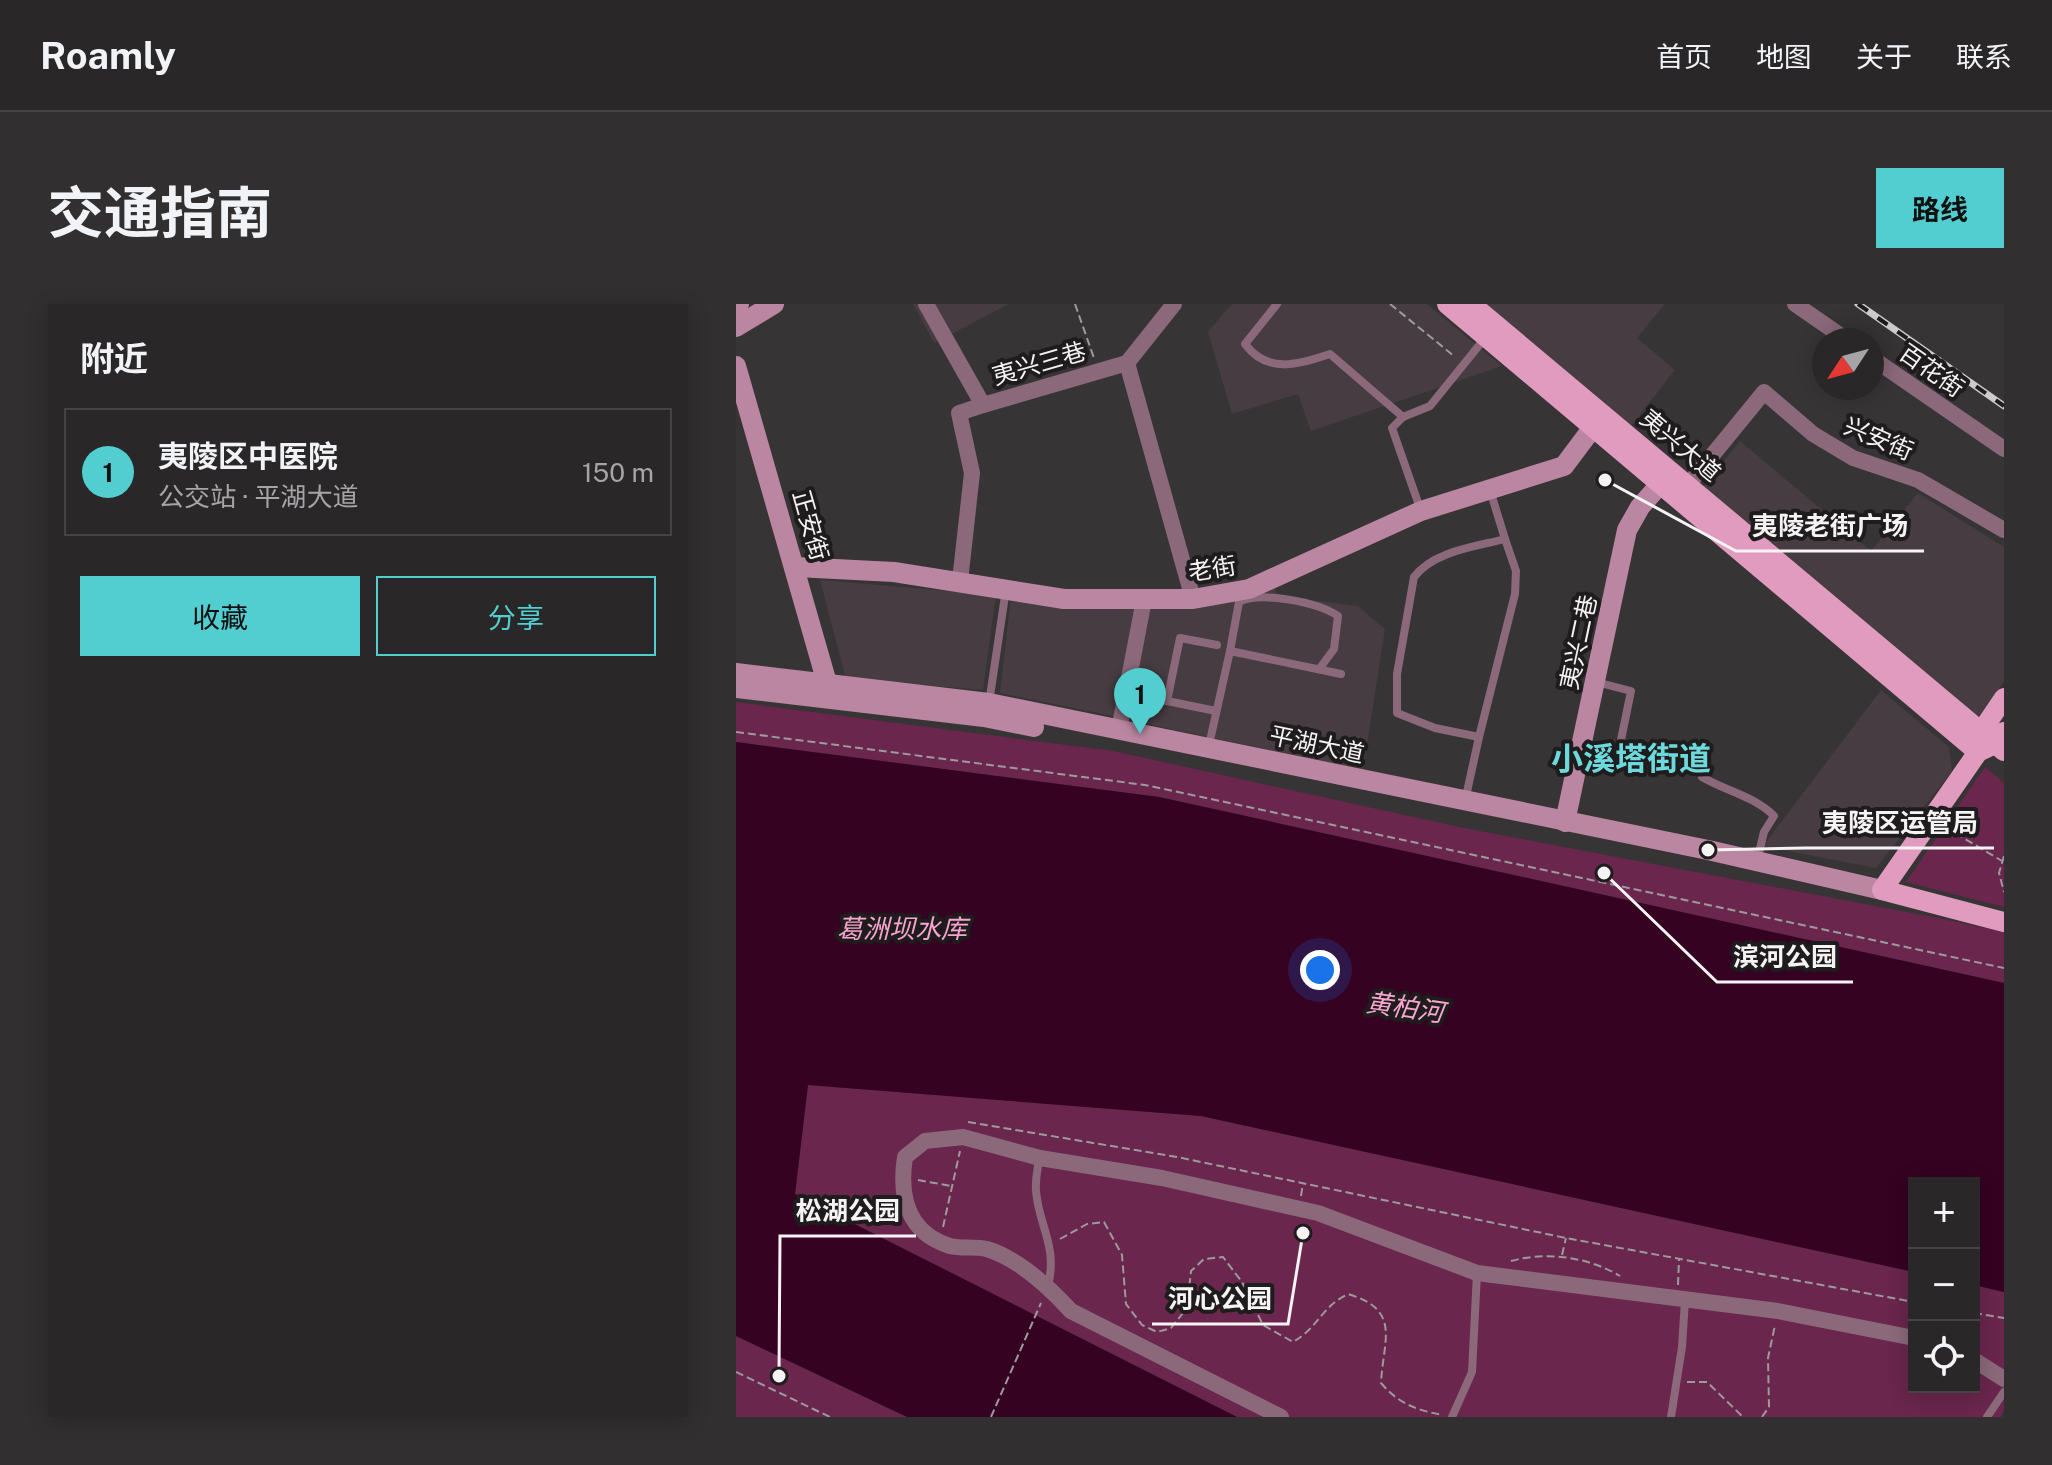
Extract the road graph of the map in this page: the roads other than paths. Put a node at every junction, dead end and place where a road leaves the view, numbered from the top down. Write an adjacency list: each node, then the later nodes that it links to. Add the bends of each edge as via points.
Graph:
1 (774, 304): 8 (main road)
2 (926, 304): 14 (street, 夷兴三巷)
3 (1174, 304): 11 (street)
4 (1277, 304): 15 (lane, via 1245,344 1254,356 1276,366 1330,354)
5 (1447, 304): 10 (main road, 夷兴大道)
6 (1471, 304): 19 (main road, 夷兴大道)
7 (1795, 304): 9 (street)
8 (736, 327)
9 (1830, 328)
10 (1485, 337): 15 (lane, via 1430,406); 16 (main road, 夷兴大道)
11 (1127, 363): 14 (street, 夷兴三巷); 27 (street)
12 (736, 366): 24 (main road, 正安街)
13 (1884, 366): 17 (street, 百花街)
14 (983, 405): 25 (street, via 959,413 972,473)
15 (1403, 417): 21 (lane, via 1392,428)
16 (1594, 426): 18 (main road, 夷兴大道); 20 (main road, 老街, via 1564,466)
17 (2004, 449)
18 (1662, 482): 34 (main road, 夷兴二巷, via 1627,530); 45 (main road, 夷兴大道)
19 (1688, 485): 22 (street, 兴安街, via 1764,392 1813,434 1853,458 1918,480); 45 (main road, 夷兴大道)
20 (1490, 490): 21 (main road, 老街); 23 (lane)
21 (1421, 511): 27 (main road, 老街, via 1249,589)
22 (2004, 530)
23 (1505, 539): 43 (lane, via 1516,571 1515,594); 43 (lane, via 1434,559 1414,577 1397,674 1397,713)
24 (796, 567): 25 (main road, 老街); 36 (main road, 正安街)
25 (960, 581): 26 (main road, 老街)
26 (1006, 588): 28 (main road, 老街, via 1064,599); 40 (lane)
27 (1193, 599): 28 (main road, 老街)
28 (1144, 600): 37 (street)
29 (1217, 645): 39 (lane, via 1180,638)
30 (1230, 651): 31 (lane); 31 (lane, via 1239,602 1254,595 1338,616 1334,649); 41 (lane)
31 (1320, 668): 33 (lane)
32 (736, 673): 36 (main road, 平湖大道)
33 (1341, 674)
34 (1596, 682): 44 (lane, via 1631,691); 49 (main road, 夷兴二巷)
35 (736, 688): 36 (main road, 平湖大道)
36 (830, 692): 40 (main road, 平湖大道); 51 (main road, 平湖大道, via 984,717 1852,890)
37 (1127, 693): 39 (lane); 42 (street)
38 (2004, 698): 45 (main road)
39 (1167, 701): 41 (lane)
40 (989, 703): 42 (main road, 平湖大道)
41 (1216, 711): 46 (lane)
42 (1119, 730): 46 (main road, 平湖大道)
43 (1479, 737): 48 (lane)
44 (1621, 740)
45 (1992, 742): 51 (main road)
46 (1208, 748): 48 (main road, 平湖大道)
47 (1702, 777): 50 (lane, via 1762,803 1774,816)
48 (1465, 802): 49 (main road, 平湖大道)
49 (1565, 822): 50 (main road, 平湖大道)
50 (1757, 862): 51 (main road, 平湖大道)
51 (1882, 890): 52 (main road, 平湖大道)
52 (2004, 922)
53 (1040, 1158): 54 (street, via 1162,1178 1318,1213); 55 (lane, via 1036,1190 1053,1266); 55 (street, via 963,1137 925,1141 905,1157 902,1177 905,1208 916,1226 949,1246 987,1249)
54 (1477, 1273): 56 (street); 62 (lane, via 1472,1372)
55 (1047, 1287): 61 (street, via 1071,1311)
56 (1685, 1300): 57 (street, via 1778,1311); 63 (lane)
57 (1908, 1337)
58 (1980, 1364): 59 (street)
59 (2004, 1379)
60 (2004, 1392): 64 (lane)
61 (1281, 1417)
62 (1452, 1417)
63 (1671, 1417)
64 (1987, 1417)

